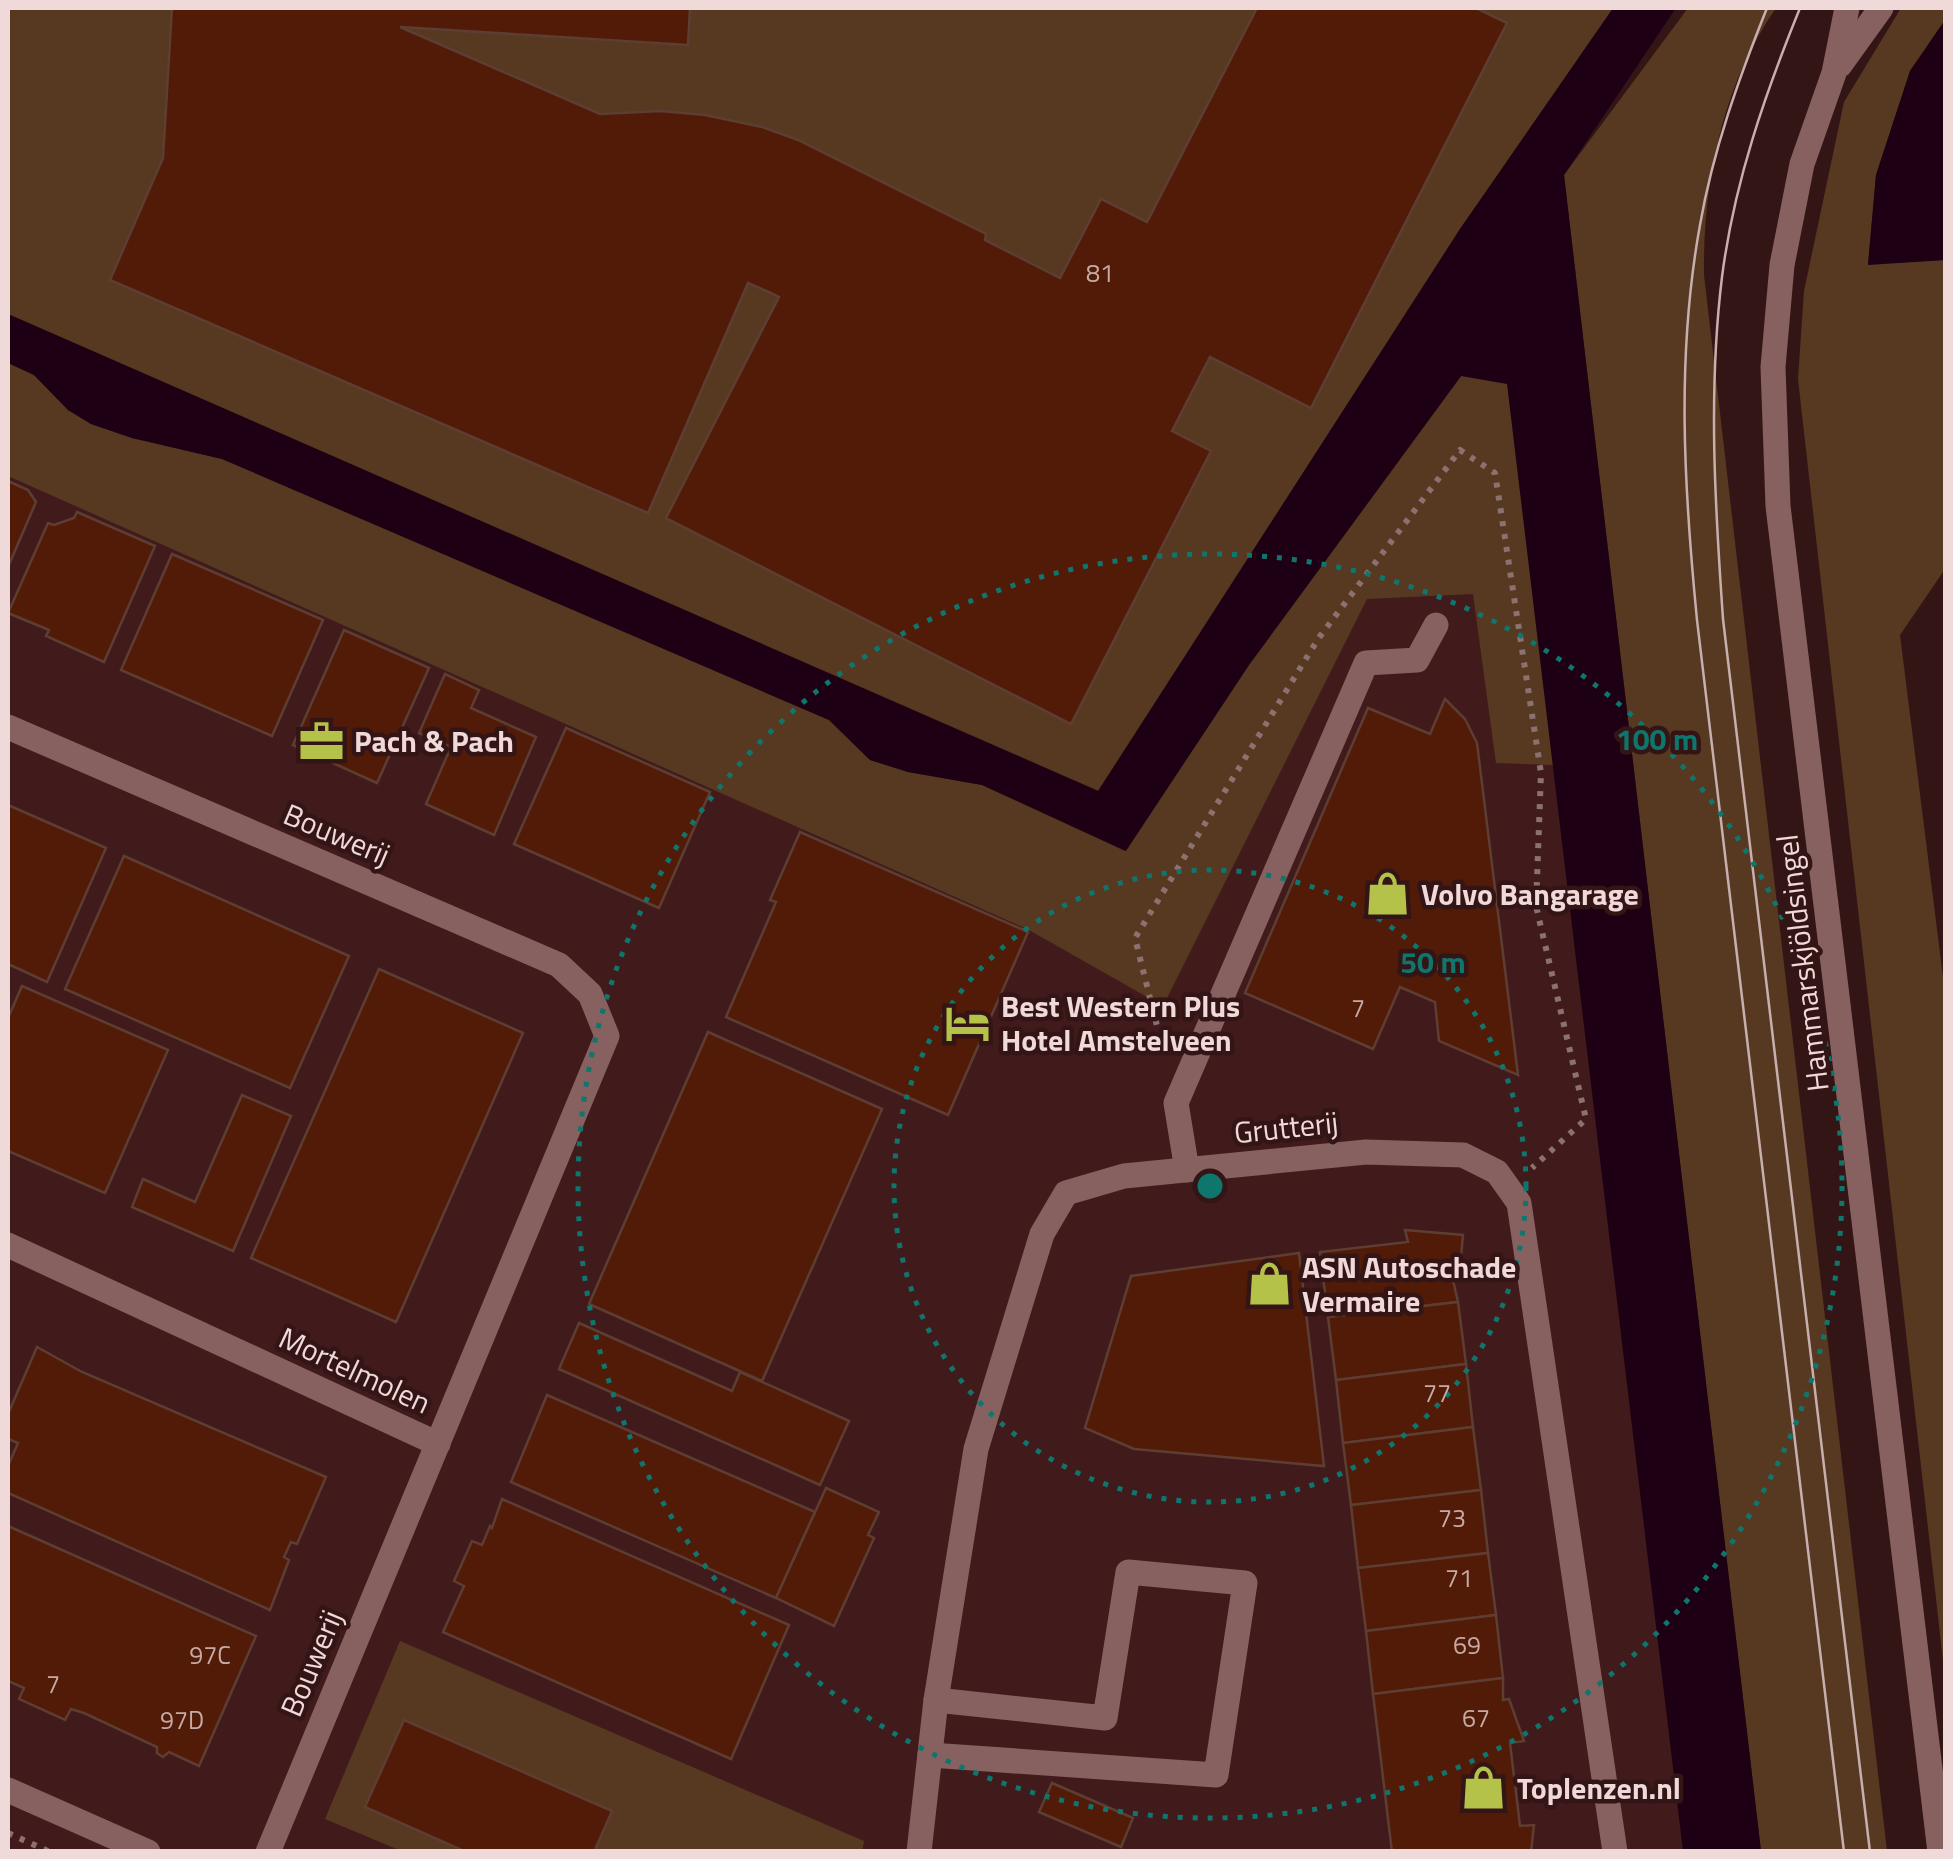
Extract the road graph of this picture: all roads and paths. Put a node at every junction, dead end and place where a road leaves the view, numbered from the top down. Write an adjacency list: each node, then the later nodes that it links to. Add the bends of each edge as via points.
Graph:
1 (1847, 8): 3 (street, Hammarskjöldsingel)
2 (1881, 8): 3 (street, Hammarskjöldsingel)
3 (1834, 73): 21 (street, Hammarskjöldsingel, via 1802,164 1782,265 1773,367 1778,506)
4 (1436, 625): 7 (street, via 1417,660 1366,663)
5 (8, 727): 6 (street, Bouwerij, via 559,965 590,994)
6 (607, 1036): 11 (street, Mortelmolen)
7 (1176, 1104): 8 (street); 9 (path, via 1135,938 1318,639 1460,450 1496,473 1541,773 1536,906 1586,1119)
8 (1187, 1170): 9 (street, Grutterij, via 1366,1152 1463,1155 1497,1172); 12 (street, Grutterij, via 1124,1176 1066,1193 1042,1234 976,1449)
9 (1509, 1190): 20 (street, via 1519,1203)
10 (8, 1245): 11 (street, Mortelmolen)
11 (438, 1444): 18 (street, Bouwerij)
12 (936, 1700): 13 (street, Grutterij); 13 (street, via 1105,1718 1128,1572 1244,1583 1216,1775)
13 (930, 1754): 19 (street, Grutterij)
14 (8, 1790): 17 (street)
15 (8, 1833): 16 (path)
16 (50, 1852)
17 (148, 1852)
18 (268, 1852)
19 (919, 1852)
20 (1615, 1852)
21 (1940, 1852)

